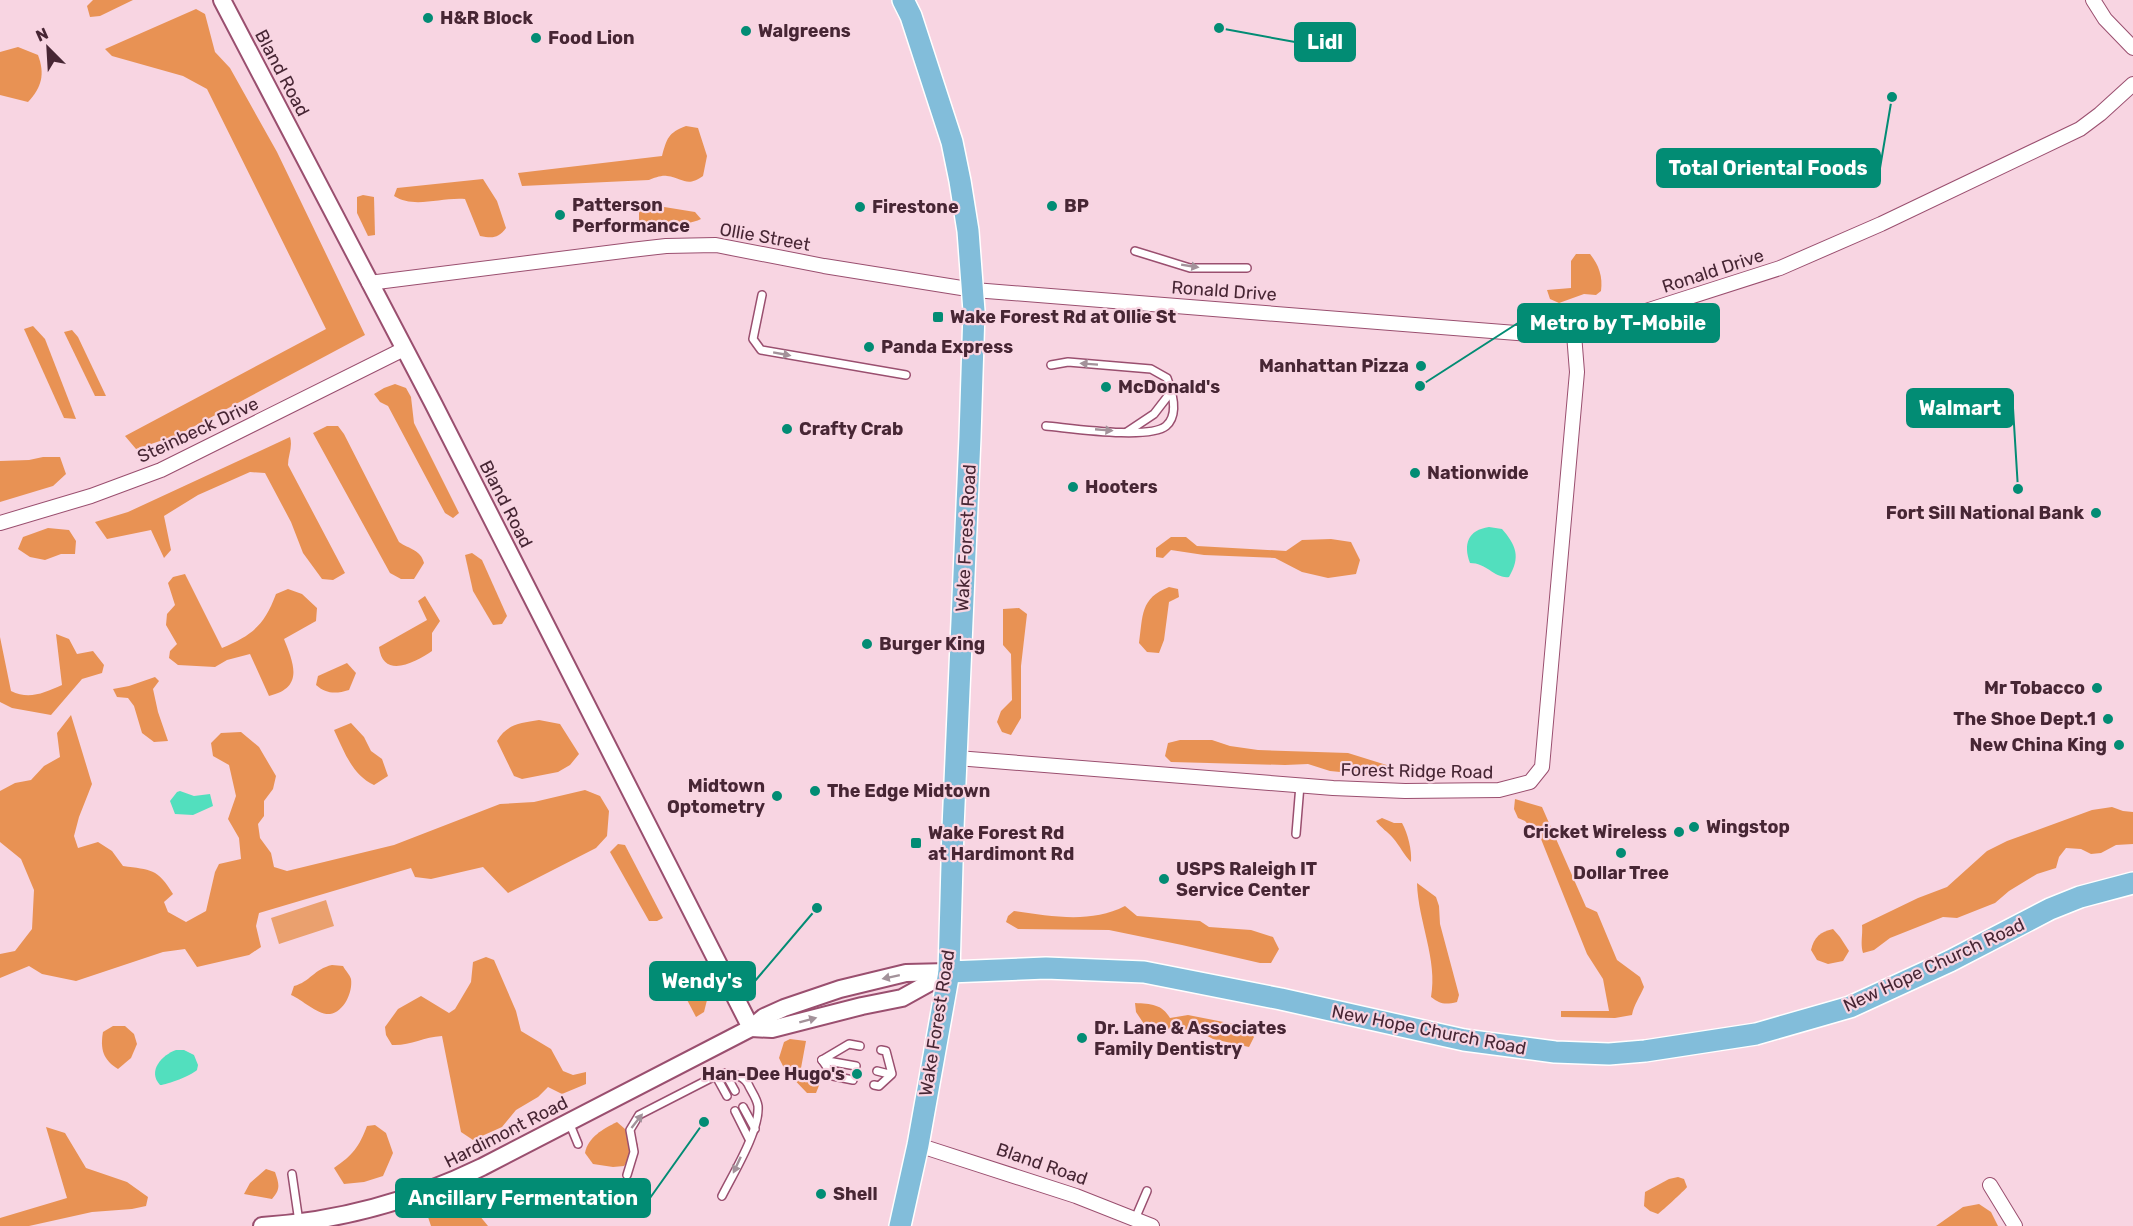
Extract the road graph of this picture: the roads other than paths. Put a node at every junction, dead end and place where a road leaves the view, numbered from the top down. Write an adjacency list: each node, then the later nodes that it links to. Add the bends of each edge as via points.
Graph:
1 (222, 0): 8 (street, Bland Road)
2 (903, 0): 9 (main road, Wake Forest Road, via 952,142)
3 (2093, 0): 4 (street)
4 (2133, 48)
5 (2133, 84): 11 (street, Ronald Drive, via 2080,129 1841,243 1780,268)
6 (1135, 251): 7 (lane, one-way to 7, via 1190,268)
7 (1247, 268)
8 (369, 283): 9 (street, Ollie Street, via 696,245 727,246); 12 (street, Bland Road)
9 (974, 290): 11 (street, Ronald Drive, via 1541,335); 19 (main road, Wake Forest Road)
10 (762, 296): 14 (lane, one-way to 14, via 753,339 761,350)
11 (1574, 334): 20 (street, Forest Ridge Road, via 1577,372 1542,767 1530,782 1499,790 1405,791)
12 (404, 349): 18 (street, Steinbeck Drive, via 160,470); 24 (street, Bland Road)
13 (1051, 365): 15 (lane, one-way to 13, via 1167,378 1151,369 1068,362)
14 (906, 375)
15 (1172, 391): 17 (lane, via 1154,414); 17 (lane, via 1172,417 1165,427 1143,434)
16 (1046, 426): 17 (lane, one-way to 17)
17 (1127, 432)
18 (0, 523)
19 (957, 758): 20 (street, Forest Ridge Road); 23 (main road, Wake Forest Road)
20 (1300, 785): 21 (lane)
21 (1296, 834)
22 (2133, 883): 23 (main road, New Hope Church Road, via 2050,909 1850,1007 1756,1034 1609,1054 1555,1052 1464,1040 1144,972 1046,968)
23 (949, 972): 24 (street, Hardimont Road, one-way to 23, via 772,1029 902,998); 24 (street, Hardimont Road, one-way to 24, via 906,974 840,989 784,1008); 43 (main road, Wake Forest Road)
24 (751, 1028): 39 (street, Hardimont Road)
25 (860, 1046): 27 (lane, via 849,1044)
26 (881, 1050): 34 (lane, via 886,1051 892,1074 879,1086)
27 (822, 1060): 28 (lane); 33 (lane, via 832,1076)
28 (856, 1066)
29 (877, 1071): 31 (lane)
30 (724, 1073): 32 (lane); 35 (lane); 40 (lane, via 746,1080 758,1103)
31 (889, 1074)
32 (716, 1076): 36 (lane); 45 (lane, one-way to 32, via 634,1152 630,1130 639,1115)
33 (853, 1080)
34 (874, 1085)
35 (735, 1091)
36 (727, 1095)
37 (743, 1107): 40 (lane)
38 (735, 1111): 41 (lane)
39 (569, 1122): 42 (lane); 50 (street, Hardimont Road, via 411,1198 354,1214)
40 (755, 1129): 41 (lane)
41 (749, 1139): 48 (lane, one-way to 48)
42 (578, 1144)
43 (918, 1145): 49 (street, Bland Road); 52 (main road, Wake Forest Road)
44 (292, 1174): 50 (lane)
45 (627, 1175)
46 (1990, 1185): 54 (street)
47 (1147, 1191): 49 (lane)
48 (722, 1196)
49 (1136, 1219): 53 (street, Bland Road)
50 (300, 1223): 51 (street, Hardimont Road)
51 (262, 1226)
52 (900, 1226)
53 (1152, 1226)
54 (2015, 1226)

